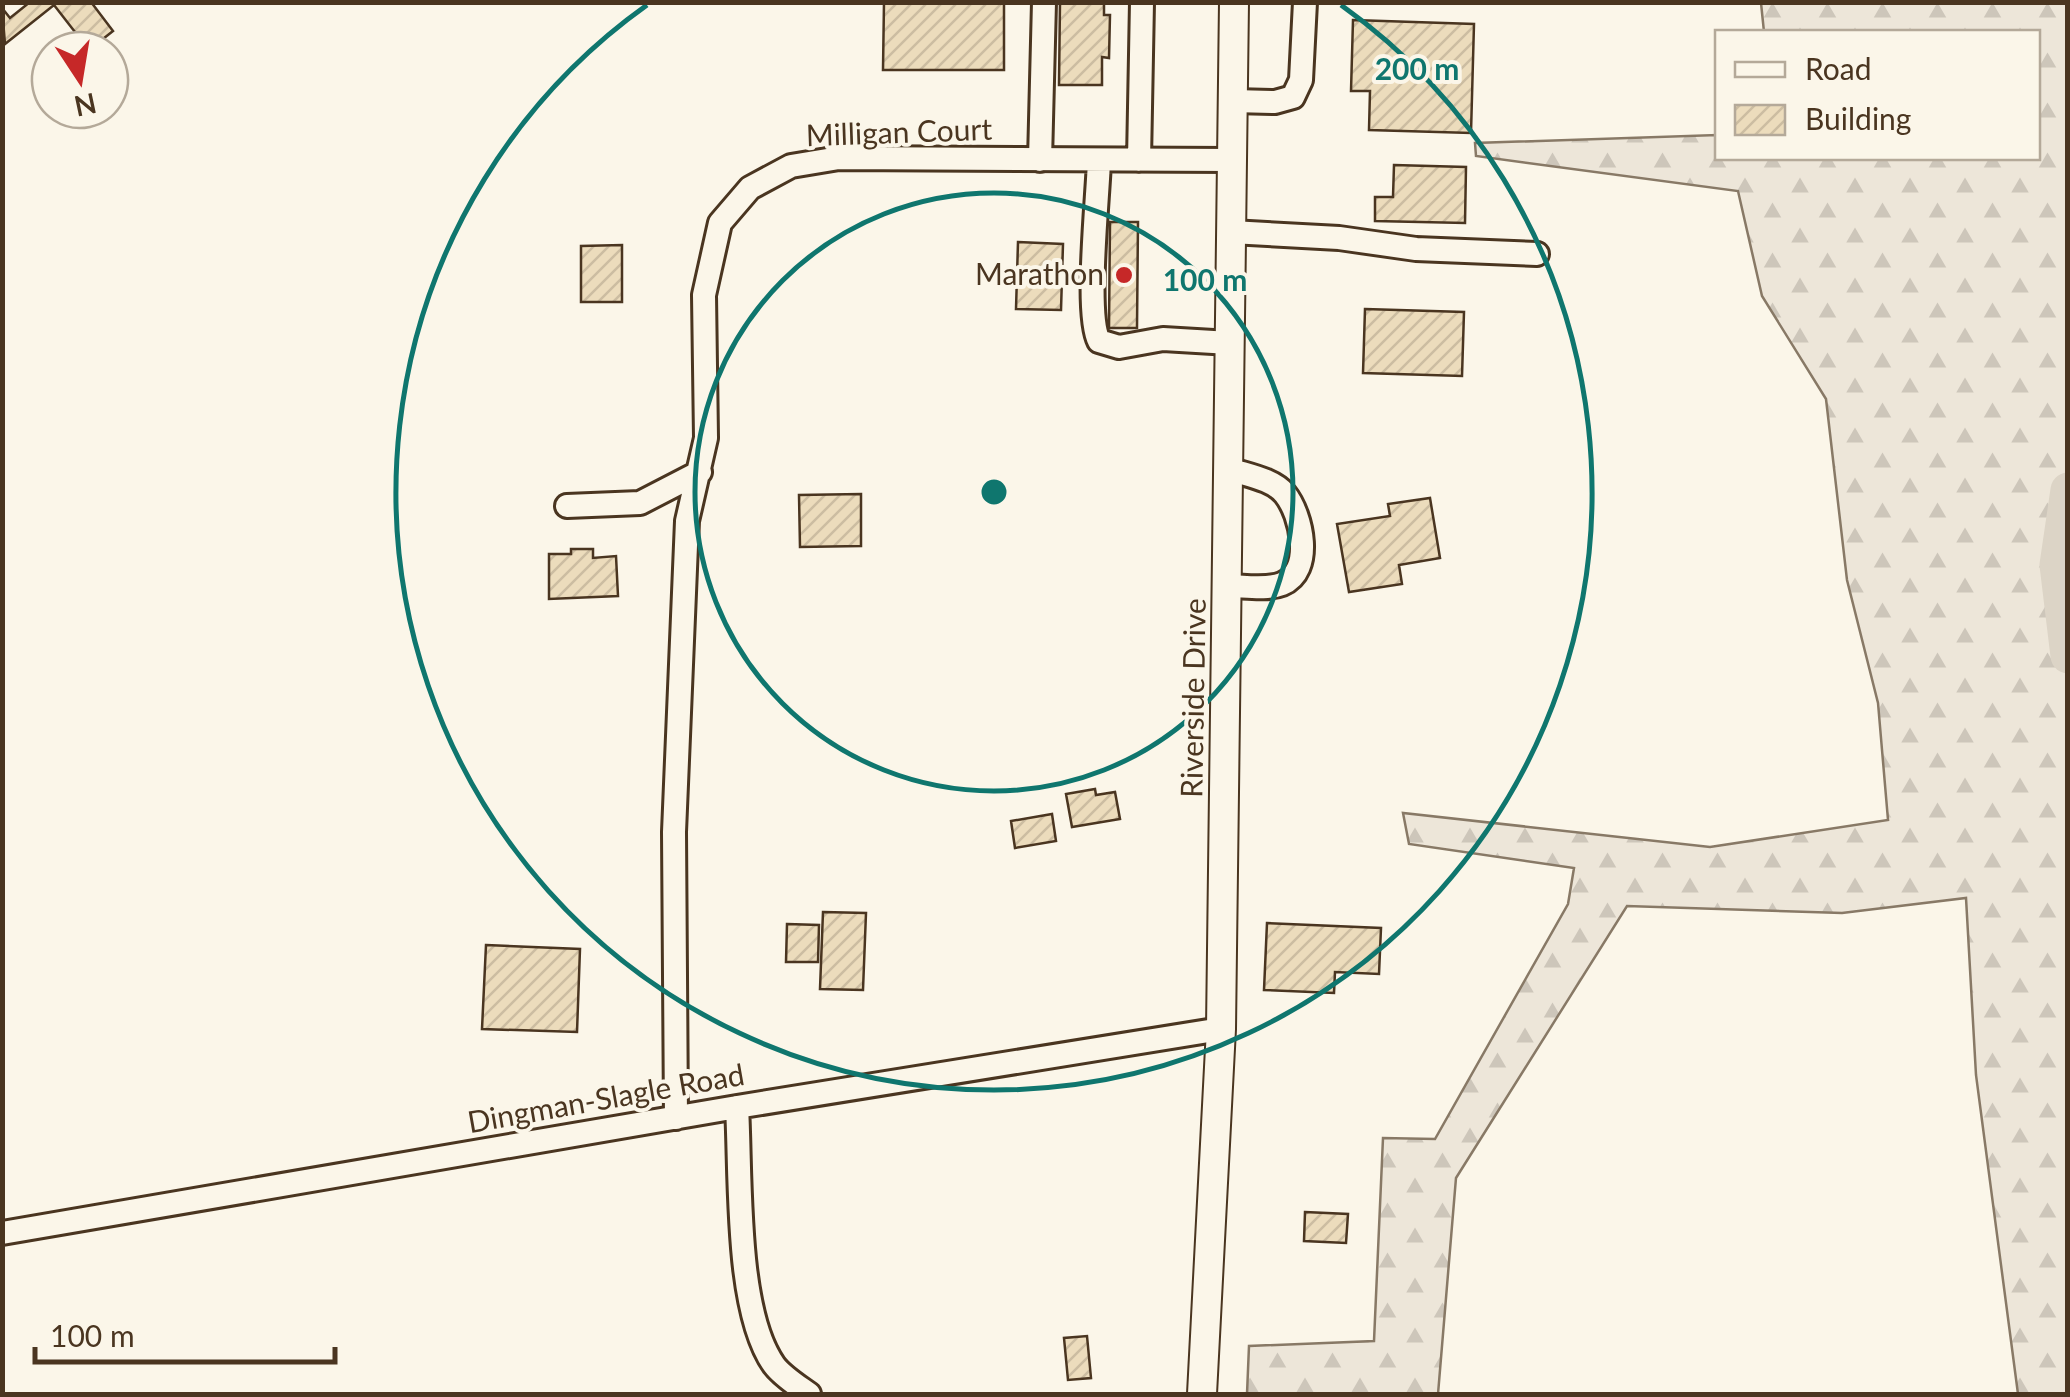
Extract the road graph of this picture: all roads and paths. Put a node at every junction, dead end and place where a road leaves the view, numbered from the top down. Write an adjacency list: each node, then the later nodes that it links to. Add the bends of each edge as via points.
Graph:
1 (1044, 2): 6 (street)
2 (1142, 2): 8 (street)
3 (1234, 2): 5 (main road, Riverside Drive)
4 (1304, 2): 5 (street, via 1301,80 1293,96)
5 (1233, 101): 9 (main road, Riverside Drive)
6 (1040, 160): 7 (street, Milligan Court); 14 (street, Milligan Court, via 839,158 792,166 750,188 720,223 704,295 706,438)
7 (1099, 160): 8 (street, Milligan Court); 12 (street, via 1099,341)
8 (1139, 160): 9 (street, Milligan Court)
9 (1232, 160): 10 (main road, Riverside Drive)
10 (1232, 232): 11 (street); 12 (main road, Riverside Drive)
11 (1536, 254)
12 (1230, 343): 13 (main road, Riverside Drive)
13 (1229, 469): 16 (main road, Riverside Drive); 16 (street, via 1285,494 1303,560 1278,586)
14 (700, 472): 15 (street, via 640,502); 19 (street, Milligan Court, via 687,521 674,832)
15 (567, 506)
16 (1228, 586): 17 (main road, Riverside Drive)
17 (1221, 1029): 18 (street, Dingman-Slagle Road); 22 (main road, Riverside Drive)
18 (738, 1107): 19 (street, Dingman-Slagle Road); 21 (street, via 754,1322 774,1366)
19 (676, 1118): 20 (street, Dingman-Slagle Road)
20 (2, 1232)
21 (809, 1394)
22 (1202, 1394)

